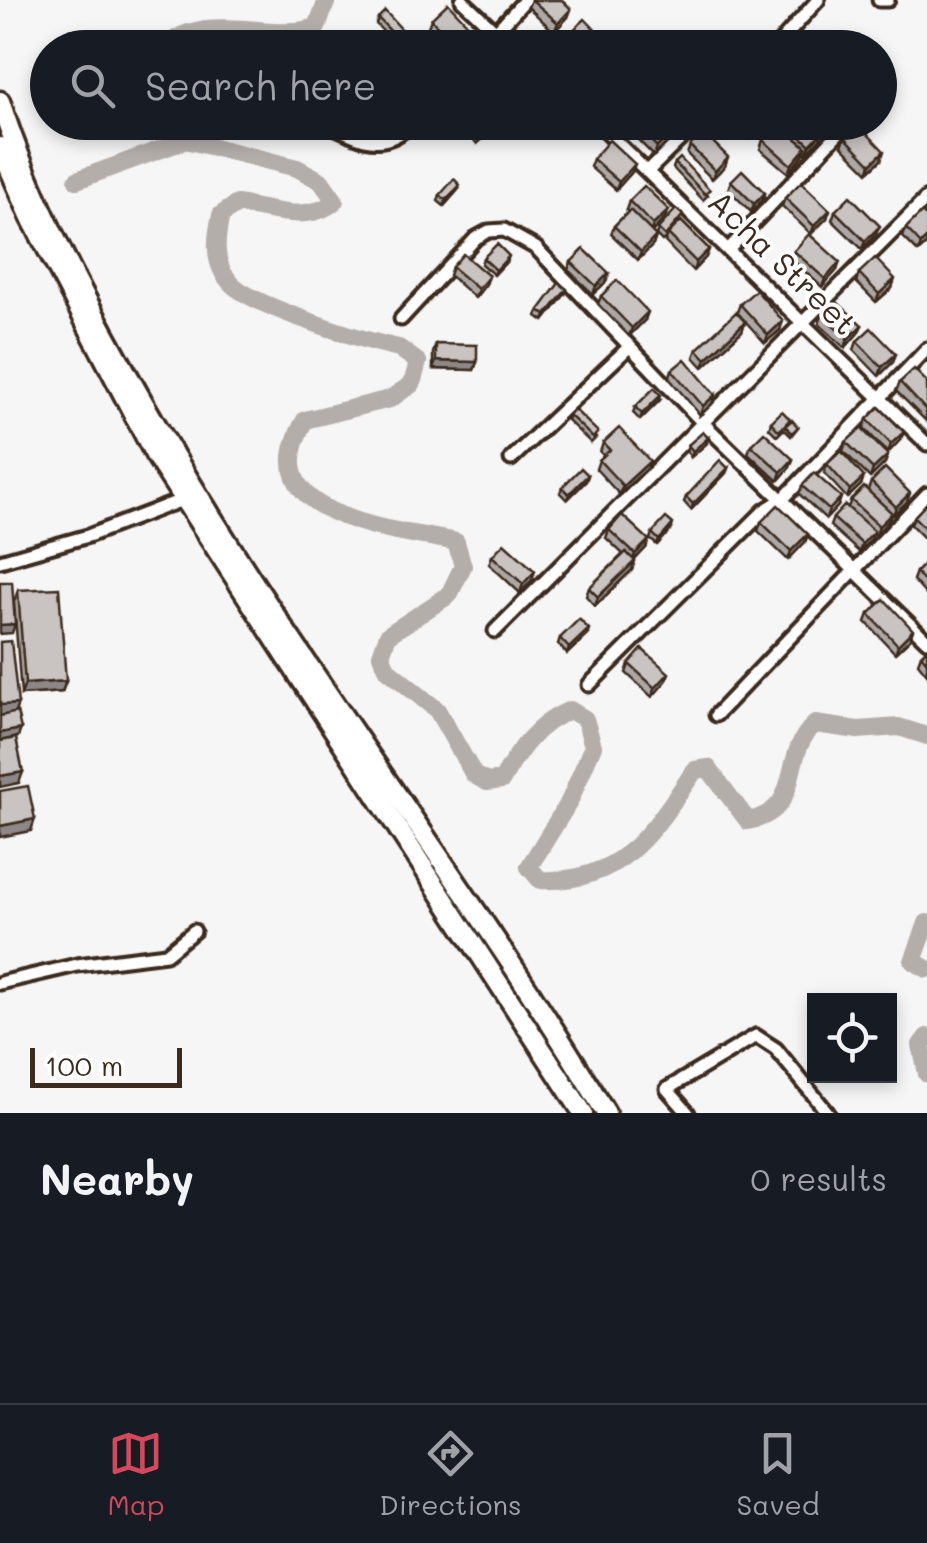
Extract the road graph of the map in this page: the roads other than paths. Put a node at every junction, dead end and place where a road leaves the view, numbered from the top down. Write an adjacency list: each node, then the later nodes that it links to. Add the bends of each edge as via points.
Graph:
1 (462, 0): 6 (street)
2 (525, 0): 7 (street)
3 (818, 0): 8 (street)
4 (879, 0): 5 (street)
5 (888, 0)
6 (493, 30)
7 (497, 30)
8 (790, 30)
9 (0, 101): 37 (highway, via 50,228 161,434 300,657)
10 (615, 140): 14 (street, Acha Street)
11 (680, 140): 14 (street)
12 (832, 140): 16 (street)
13 (0, 146): 27 (highway, via 67,290)
14 (648, 172): 16 (street, Acha Street)
15 (927, 198): 18 (street)
16 (729, 248): 18 (street, Acha Street)
17 (401, 319): 19 (street, via 458,253 488,231 504,230 536,248)
18 (803, 322): 21 (street, Acha Street); 22 (street)
19 (628, 348): 22 (street); 24 (street)
20 (927, 349): 21 (street)
21 (880, 398): 23 (street, Acha Street); 26 (street)
22 (702, 422): 26 (street); 30 (street)
23 (927, 444)
24 (510, 459)
25 (927, 494): 29 (street)
26 (783, 499): 29 (street); 32 (street)
27 (182, 500): 28 (street); 36 (highway)
28 (0, 561)
29 (856, 568): 31 (street); 33 (street)
30 (495, 631)
31 (927, 641)
32 (589, 685)
33 (716, 715)
34 (194, 931): 35 (street, via 166,954)
35 (0, 982)
36 (582, 1113)
37 (606, 1113)
38 (688, 1113): 39 (street, via 667,1089 756,1036 776,1049)
39 (828, 1113)

